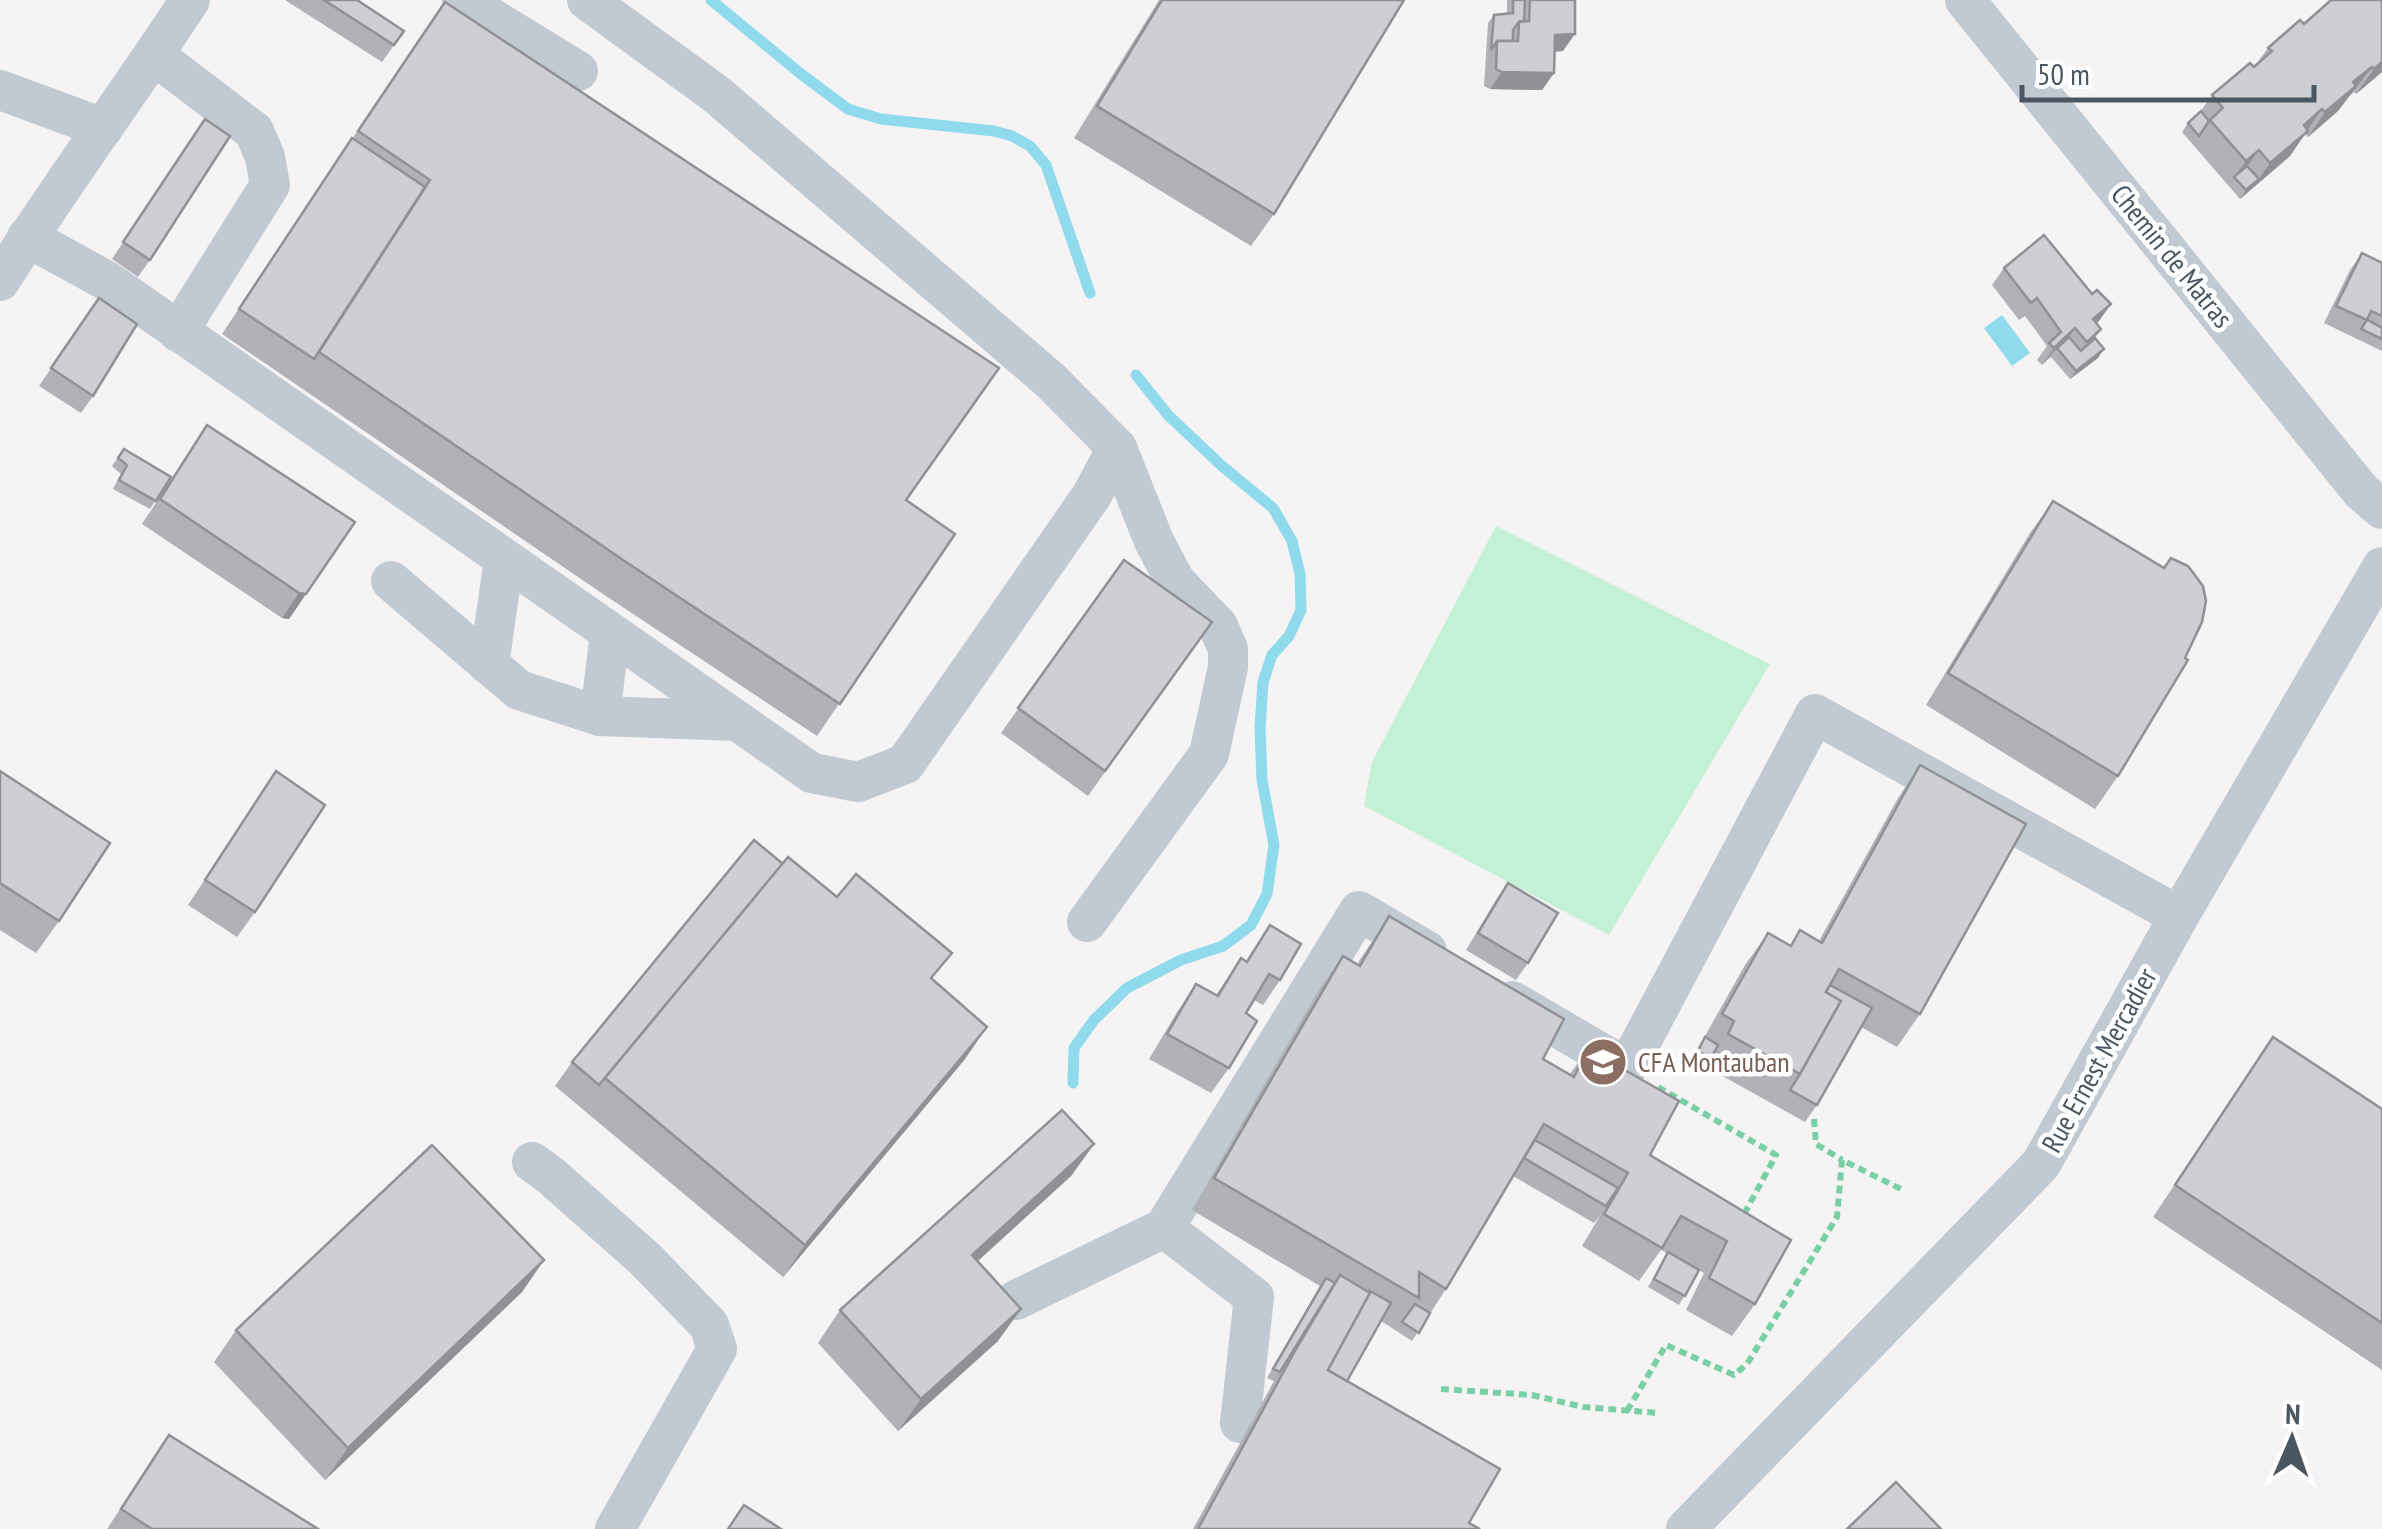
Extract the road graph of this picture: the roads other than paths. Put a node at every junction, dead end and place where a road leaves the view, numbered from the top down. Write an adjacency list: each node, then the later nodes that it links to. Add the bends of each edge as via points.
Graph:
1 (190, 0): 5 (street)
2 (462, 0): 6 (street)
3 (587, 0): 12 (street, via 730,106 1050,381)
4 (1965, 0): 13 (street, Chemin de Matras)
5 (154, 55): 8 (street); 11 (street, via 254,130 270,185)
6 (578, 70)
7 (0, 90): 8 (street)
8 (103, 128): 9 (street)
9 (27, 237): 10 (street); 11 (street, via 107,281)
10 (0, 281)
11 (178, 332): 14 (street)
12 (1118, 448): 20 (street, via 905,764 858,782 812,774); 22 (street, via 1154,541 1176,581 1218,626 1228,667 1209,754)
13 (2382, 509)
14 (504, 559): 17 (street); 18 (street)
15 (2382, 567): 21 (street, Rue Ernest Mercadier)
16 (391, 581): 18 (street)
17 (610, 633): 19 (street); 20 (street)
18 (488, 665): 19 (street, via 520,690)
19 (600, 716): 20 (street)
20 (737, 721)
21 (2178, 916): 24 (street, via 1815,714 1627,1068 1359,911); 28 (street, Rue Ernest Mercadier, via 2041,1164)
22 (1087, 922)
23 (532, 1162): 27 (street, via 644,1259 709,1325 717,1349)
24 (1164, 1228): 25 (street); 26 (street, via 1254,1297)
25 (1016, 1300)
26 (1240, 1424)
27 (615, 1529)
28 (1686, 1529)

